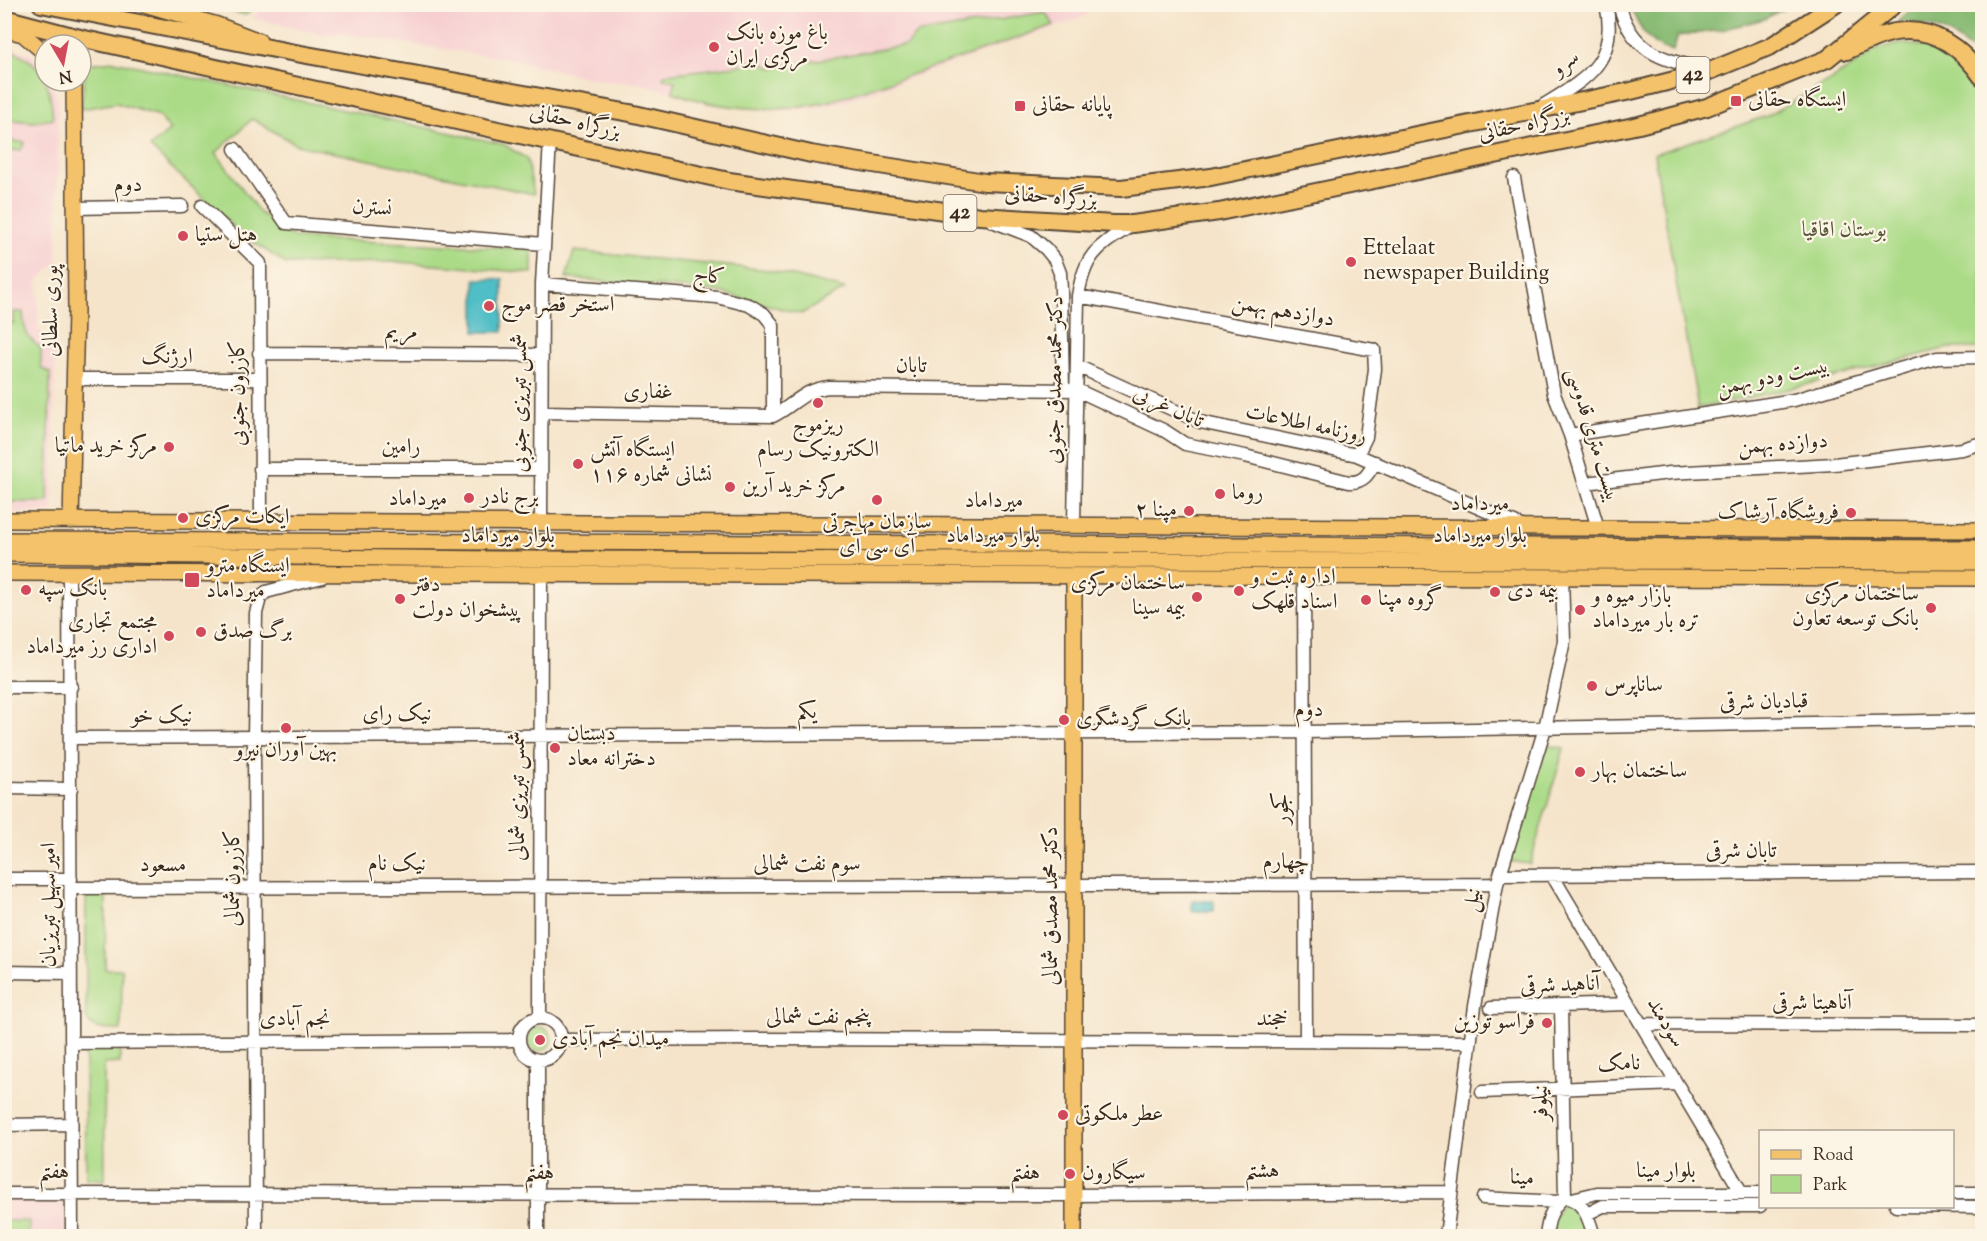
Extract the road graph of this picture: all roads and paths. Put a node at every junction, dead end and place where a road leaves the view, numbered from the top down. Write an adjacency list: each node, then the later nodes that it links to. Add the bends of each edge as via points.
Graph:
1 (41, 4): 12 (highway, بزرگراه حقانی / 42)
2 (144, 4): 12 (main road)
3 (1606, 4): 19 (street, سرو, via 1608,39 1600,64 1583,81)
4 (1619, 4): 14 (street, via 1631,35 1649,51 1668,61)
5 (1836, 4): 14 (highway, بزرگراه حقانی / 42, via 1771,46)
6 (1895, 4): 13 (highway, بزرگراه حقانی / 42)
7 (4, 18): 9 (highway, بزرگراه حقانی / 42)
8 (4, 29): 10 (main road, via 23,34)
9 (52, 33)
10 (33, 43)
11 (93, 45): 20 (highway, بزرگراه حقانی / 42)
12 (290, 52): 19 (highway, بزرگراه حقانی / 42, via 630,113 811,154 986,182 1121,188 1211,177)
13 (1827, 59): 15 (highway, via 1895,32 1924,33 1952,45); 27 (highway, بزرگراه حقانی / 42, via 1707,107 1639,125 1219,212)
14 (1710, 71): 19 (highway, بزرگراه حقانی / 42)
15 (1983, 77)
16 (70, 93): 18 (main road)
17 (74, 93): 18 (main road, پوری سلطانی)
18 (74, 101): 25 (main road, پوری سلطانی)
19 (1536, 110)
20 (550, 140): 26 (highway, بزرگراه حقانی / 42, via 729,181); 28 (street, شمس تبریزی جنوبی)
21 (235, 149): 28 (street, نسترن, via 286,223)
22 (1514, 178): 41 (street, بیست متری قدوسی, via 1554,394)
23 (182, 206): 25 (street, دوم)
24 (202, 206): 31 (street, کازرون جنوبی, via 260,263)
25 (75, 208): 35 (main road, پوری سلطانی)
26 (980, 216): 27 (highway, بزرگراه حقانی / 42); 37 (street, via 1031,237 1055,260 1060,273)
27 (1133, 224): 30 (street, دکتر محمد مصدق جنوبی, via 1102,244 1087,261)
28 (544, 244): 29 (street, شمس تبریزی جنوبی)
29 (542, 284): 32 (street, شمس تبریزی جنوبی); 40 (street, کاج, via 717,297 749,305 764,314 773,326)
30 (1078, 296): 34 (street, دکتر محمد مصدق جنوبی); 43 (street, دوازدهم بهمن, via 1374,350 1366,437)
31 (259, 353): 32 (street, مریم); 36 (street, کازرون جنوبی)
32 (542, 355): 39 (street, شمس تبریزی جنوبی)
33 (1983, 357): 41 (street, بیست ودو بهمن, via 1937,358 1794,400)
34 (1077, 366): 38 (street, دکتر محمد مصدق جنوبی); 43 (street, روزنامه اطلاعات, via 1200,422)
35 (74, 379): 36 (street, ارژنگ); 49 (main road, پوری سلطانی)
36 (259, 379): 45 (street, کازرون جنوبی)
37 (1063, 390): 38 (street, تابان); 40 (street, تابان, via 828,387 806,393)
38 (1077, 390): 44 (street, تابان غربی, via 1185,444 1349,482 1365,478); 53 (street, دکتر محمد مصدق جنوبی)
39 (542, 412): 40 (street, غفارى); 46 (street, شمس تبریزی جنوبی)
40 (773, 416)
41 (1570, 435): 47 (street, بیست متری قدوسی)
42 (1983, 443): 47 (street, دوازده بهمن, via 1962,449 1834,464 1670,473)
43 (1357, 455): 44 (street, روزنامه اطلاعات)
44 (1376, 462): 55 (street, روزنامه اطلاعات)
45 (260, 468): 46 (street, رامین); 50 (street, کازرون جنوبی)
46 (542, 469): 51 (street, شمس تبریزی جنوبی)
47 (1585, 483): 56 (street, بیست متری قدوسی)
48 (4, 520): 49 (main road, میرداماد)
49 (71, 521): 50 (main road, میرداماد)
50 (261, 522): 51 (main road, میرداماد)
51 (541, 523): 52 (main road, میرداماد)
52 (1015, 525): 53 (main road, میرداماد); 60 (main road)
53 (1074, 525): 54 (main road, میرداماد)
54 (1188, 526): 55 (main road, میرداماد); 61 (main road)
55 (1525, 527): 56 (main road, میرداماد)
56 (1598, 528): 57 (main road, میرداماد)
57 (1960, 530): 58 (main road, میرداماد); 62 (main road, via 1972,535)
58 (1983, 530)
59 (4, 540): 60 (main road, بلوار میرداماد)
60 (936, 543): 61 (main road, بلوار میرداماد)
61 (1225, 545): 64 (main road, بلوار میرداماد)
62 (1983, 547): 64 (main road, بلوار میرداماد)
63 (4, 554): 65 (main road, بلوار میرداماد)
64 (1819, 554): 66 (main road, بلوار میرداماد); 67 (main road, بلوار میرداماد)
65 (498, 560): 66 (main road, بلوار میرداماد); 71 (main road)
66 (1394, 560): 74 (main road)
67 (1983, 562)
68 (4, 573): 69 (main road)
69 (69, 573): 70 (main road); 78 (street, امیر سهیل تبریزیان)
70 (332, 574): 71 (main road); 84 (street, کازرون شمالی, via 266,592 260,598 256,613)
71 (446, 574): 72 (main road)
72 (541, 574): 73 (main road); 83 (street, شمس تبریزی شمالی)
73 (1074, 576): 74 (main road); 81 (main road, دکتر محمد مصدق شمالی)
74 (1309, 576): 76 (main road); 82 (street, کجور)
75 (1980, 576): 76 (main road)
76 (1562, 577): 80 (street, نیل, via 1564,641)
77 (4, 687): 78 (street)
78 (71, 687): 85 (street, امیر سهیل تبریزیان)
79 (1983, 720): 80 (street, قبادیان شرقی)
80 (1545, 728): 82 (street, دوم); 91 (street, نیل)
81 (1074, 732): 82 (street, دوم); 83 (street, یکم); 94 (main road, دکتر محمد مصدق شمالی)
82 (1305, 732): 93 (street, کجور)
83 (541, 735): 84 (street, نیک رای); 96 (street, شمس تبریزی شمالی)
84 (254, 737): 85 (street, نیک خو); 95 (street, کازرون شمالی)
85 (71, 738): 87 (street, امیر سهیل تبریزیان)
86 (4, 788): 87 (street)
87 (71, 789): 92 (street, امیر سهیل تبریزیان)
88 (1983, 872): 89 (street, تابان شرقی)
89 (1552, 875): 91 (street, تابان شرقی); 99 (street, سودمند)
90 (4, 879): 92 (street, مسعود)
91 (1499, 880): 93 (street, چهارم); 110 (street, نیل)
92 (71, 884): 95 (street, مسعود); 98 (street, امیر سهیل تبریزیان)
93 (1304, 884): 94 (street, چهارم); 109 (street, کجور)
94 (1074, 885): 96 (street, سوم نفت شمالی); 107 (main road, دکتر محمد مصدق شمالی)
95 (255, 886): 96 (street, نیک نام); 108 (street, کازرون شمالی)
96 (540, 886): 102 (street, شمس تبریزی شمالی)
97 (4, 972): 98 (street)
98 (71, 973): 111 (street, امیر سهیل تبریزیان)
99 (1629, 1004): 100 (street, آناهید شرقی); 103 (street, سودمند)
100 (1561, 1007): 101 (street, آناهید شرقی); 114 (street, نیلوفر)
101 (1491, 1008)
102 (540, 1017): 105 (street, via 522,1027); 106 (street, via 558,1027)
103 (1641, 1024): 104 (street, آناهیتا شرقی); 113 (street, سودمند)
104 (1983, 1025)
105 (519, 1040): 108 (street, نجم آبادی); 112 (street, via 527,1056)
106 (561, 1040): 107 (street, پنجم نفت شمالی); 112 (street, via 556,1052)
107 (1074, 1040): 109 (street, خجند); 127 (main road, دکتر محمد مصدق شمالی)
108 (255, 1041): 111 (street, نجم آبادی); 125 (street, کازرون شمالی)
109 (1306, 1041): 110 (street, خجند)
110 (1470, 1042): 118 (street, نیل)
111 (71, 1043): 116 (street, امیر سهیل تبریزیان)
112 (538, 1060): 126 (street)
113 (1677, 1084): 114 (street, نامک); 119 (street, سودمند)
114 (1563, 1089): 115 (street, نامک); 129 (street, نیلوفر)
115 (1482, 1092)
116 (71, 1124): 117 (street); 124 (street, امیر سهیل تبریزیان)
117 (4, 1125)
118 (1450, 1192): 127 (street, هشتم); 138 (street, نیل)
119 (1742, 1193): 120 (street, بلوار مینا); 129 (street, بلوار مینا, via 1597,1193)
120 (1759, 1193)
121 (1954, 1193): 122 (street)
122 (1983, 1193)
123 (4, 1194): 124 (street, هفتم)
124 (72, 1194): 125 (street, هفتم); 134 (street, امیر سهیل تبریزیان)
125 (256, 1195): 126 (street, هفتم); 135 (street, کازرون شمالی)
126 (538, 1195): 127 (street, هفتم); 136 (street)
127 (1074, 1195): 137 (main road, دکتر محمد مصدق شمالی)
128 (1483, 1198): 129 (street, مینا)
129 (1565, 1199): 133 (street); 139 (street, via 1552,1210)
130 (1759, 1206): 133 (street, بلوار مینا, via 1604,1206)
131 (1954, 1207): 132 (street)
132 (1983, 1207)
133 (1587, 1214): 140 (street)
134 (72, 1236)
135 (256, 1236)
136 (538, 1236)
137 (1074, 1236)
138 (1446, 1236)
139 (1546, 1236)
140 (1594, 1236)

